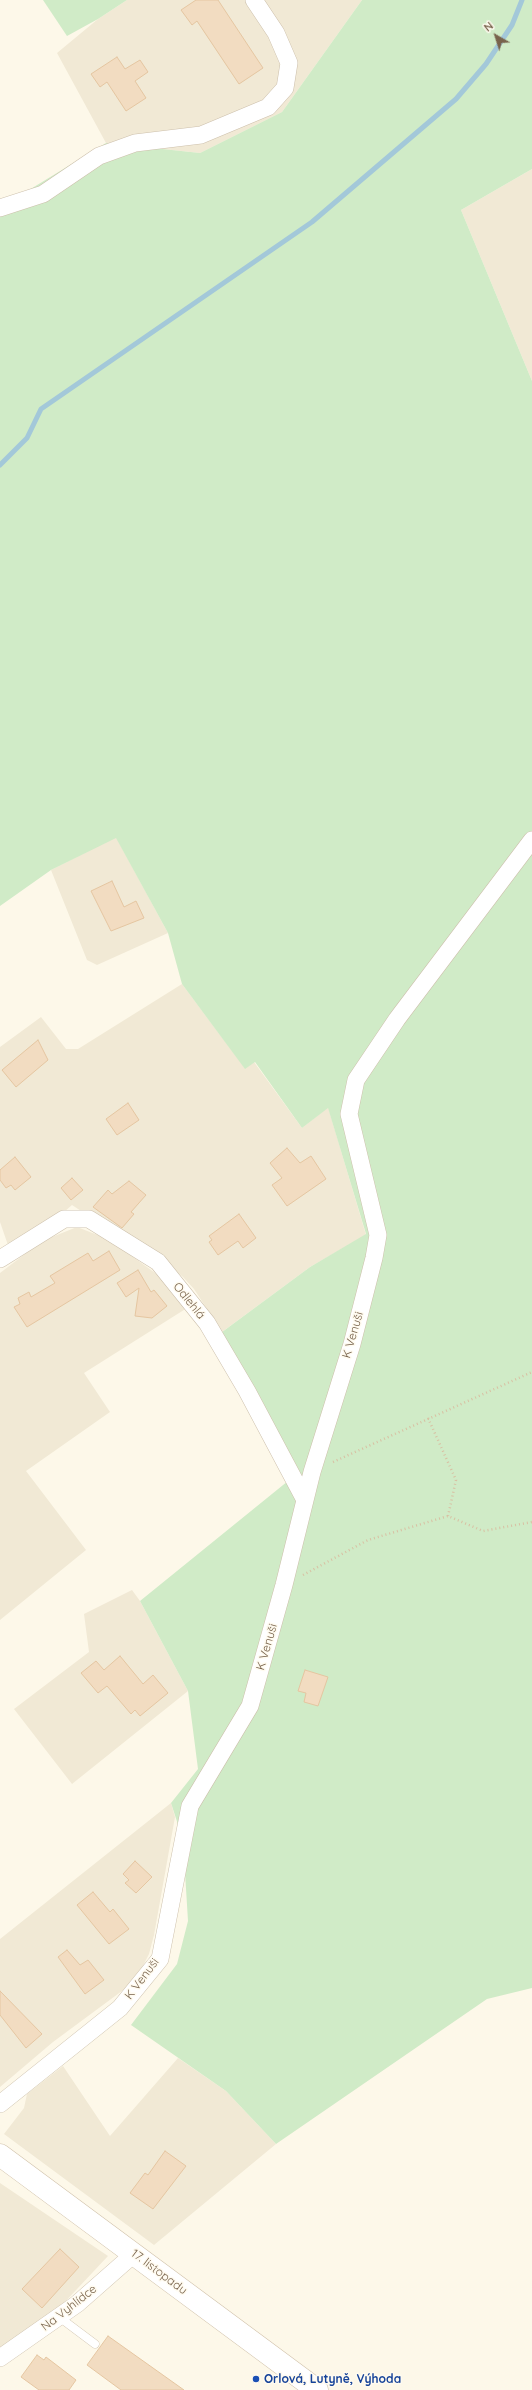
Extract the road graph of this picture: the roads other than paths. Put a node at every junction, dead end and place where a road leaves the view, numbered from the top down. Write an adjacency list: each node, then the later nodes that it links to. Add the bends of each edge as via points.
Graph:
1 (254, 0): 2 (street, via 276,33 289,63 285,88 268,107 201,135 135,143 99,156 43,194)
2 (0, 208)
3 (532, 840): 5 (street, K Venuši, via 397,1019 356,1080 350,1114 378,1235 352,1344)
4 (0, 1259): 5 (street, Odlehlá, via 64,1219 89,1219 158,1262 207,1323 247,1391)
5 (305, 1500): 6 (street, K Venuši, via 250,1706 190,1806 160,1959 120,2008)
6 (0, 2104)
7 (0, 2155): 8 (main road, 17. listopadu)
8 (134, 2253): 9 (street, Na Vyhlídce); 12 (main road, 17. listopadu)
9 (59, 2317): 10 (lane); 11 (street, Na Vyhlídce)
10 (95, 2344)
11 (0, 2358)
12 (318, 2390)

